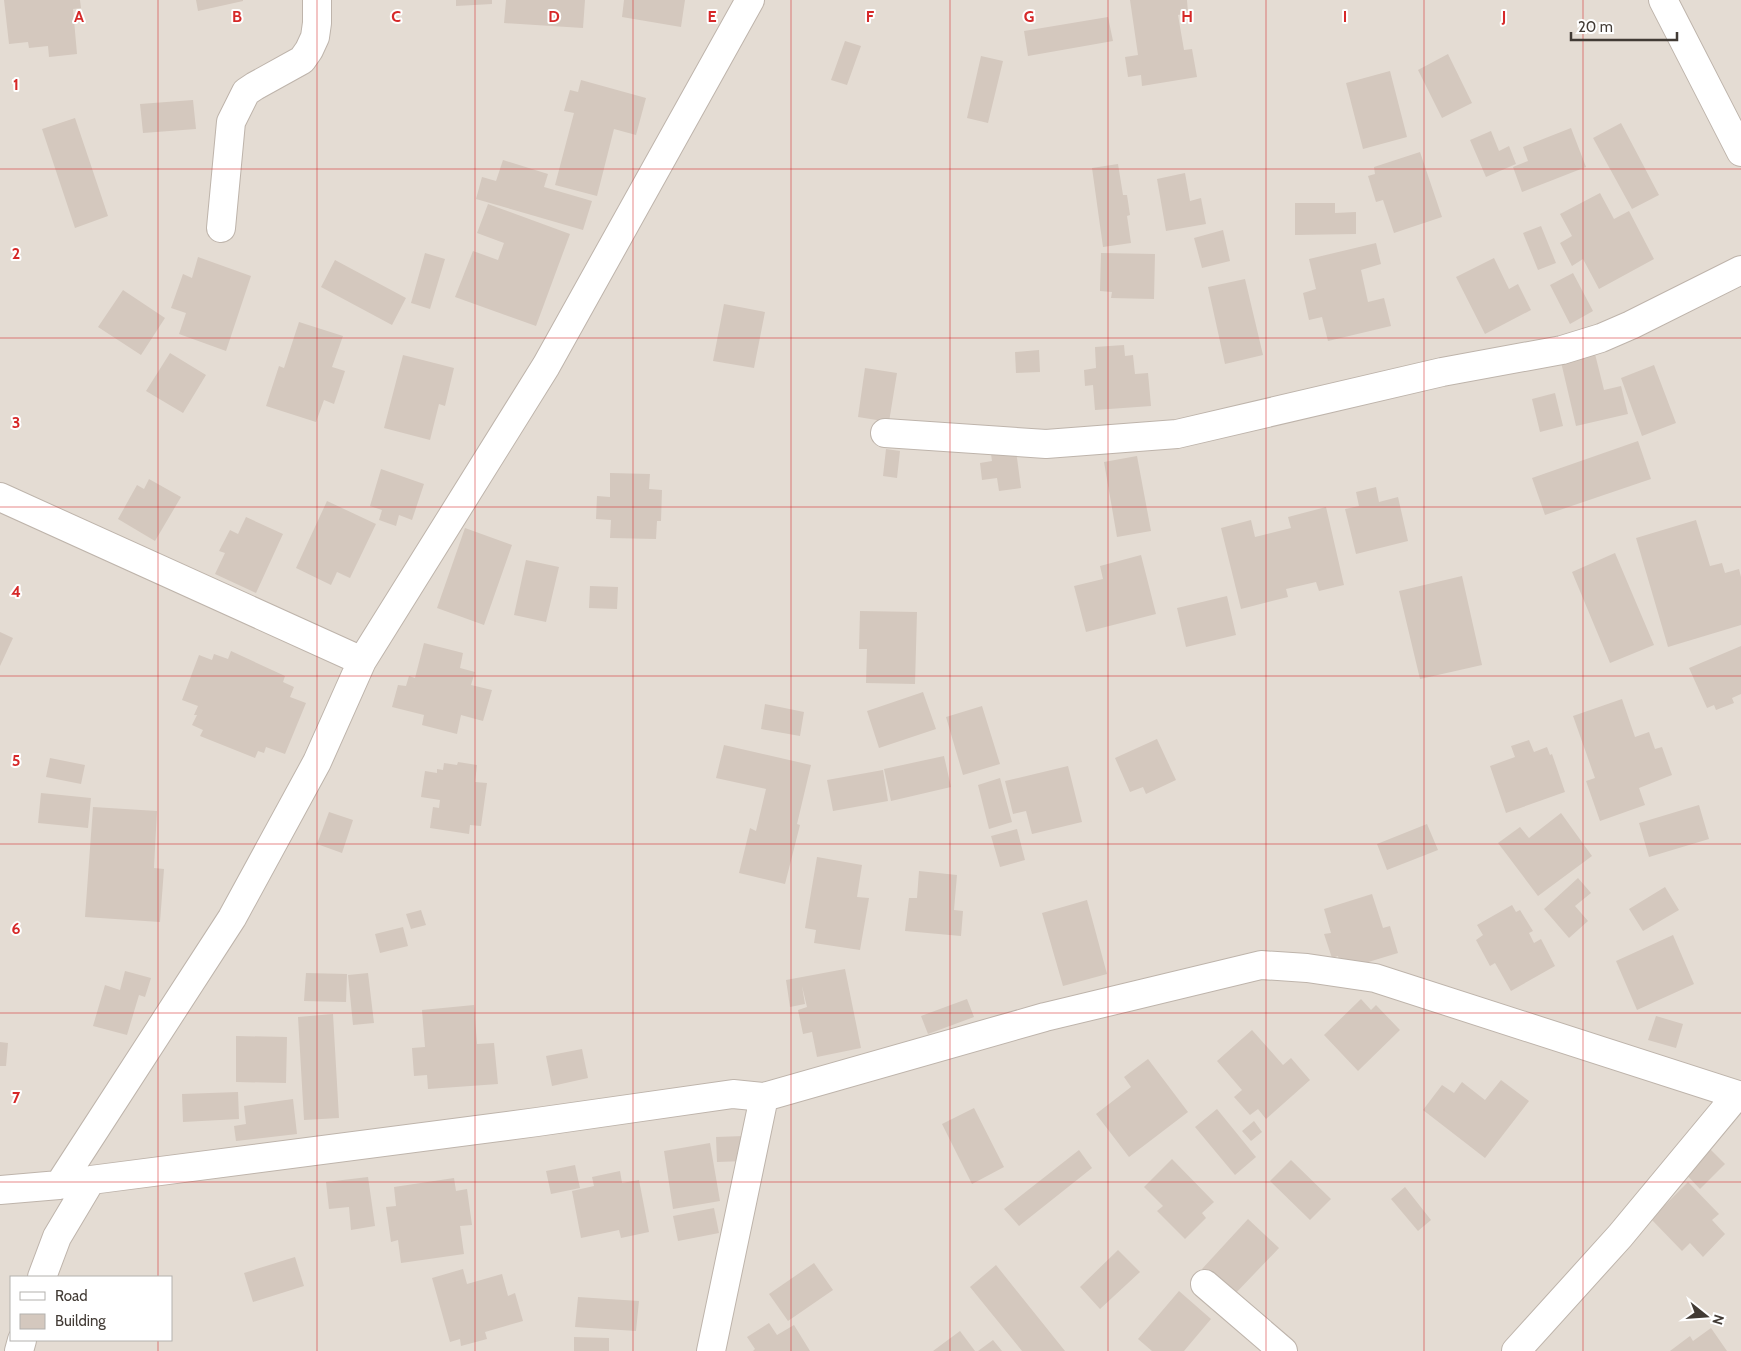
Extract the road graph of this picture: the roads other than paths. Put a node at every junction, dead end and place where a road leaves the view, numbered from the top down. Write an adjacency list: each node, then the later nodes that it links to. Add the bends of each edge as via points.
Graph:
1 (317, 0): 5 (street, via 317,23 310,50 302,60 246,92 231,122)
2 (750, 0): 9 (street, via 546,366)
3 (1662, 0): 4 (street)
4 (1741, 152)
5 (221, 228)
6 (1741, 270): 7 (street, via 1631,325 1562,350 1442,372 1177,434 1046,444)
7 (885, 433)
8 (0, 497): 9 (street)
9 (362, 661): 13 (street, via 318,762 232,918)
10 (1739, 1095): 11 (street, via 1375,978 1261,965 1045,1017); 19 (street, via 1620,1236)
11 (764, 1097): 12 (street, via 732,1094); 17 (street)
12 (91, 1180): 13 (street); 15 (street, via 57,1237)
13 (59, 1185): 14 (street)
14 (0, 1190)
15 (42, 1276)
16 (1205, 1284): 18 (street)
17 (711, 1351)
18 (1283, 1351)
19 (1516, 1351)

